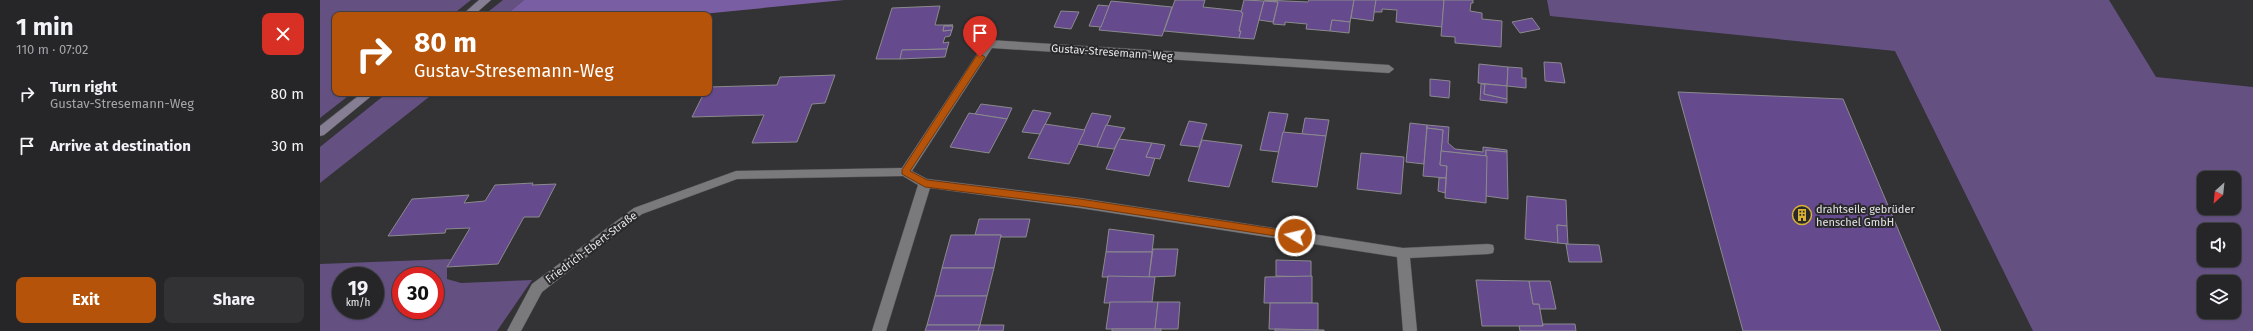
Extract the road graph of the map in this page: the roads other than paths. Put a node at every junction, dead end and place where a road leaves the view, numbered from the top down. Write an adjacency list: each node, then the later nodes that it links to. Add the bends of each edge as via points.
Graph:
1 (486, 0): 2 (main road)
2 (471, 12)
3 (1389, 69): 6 (street, Gustav-Stresemann-Weg, via 989,44)
4 (365, 96): 5 (main road)
5 (320, 132)
6 (905, 172): 7 (street); 10 (street, Friedrich-Ebert-Straße, via 736,175 638,211 537,288)
7 (925, 184): 9 (street, via 1088,204); 11 (street)
8 (1488, 249): 9 (street)
9 (1403, 253): 12 (street)
10 (514, 331)
11 (879, 331)
12 (1410, 331)

